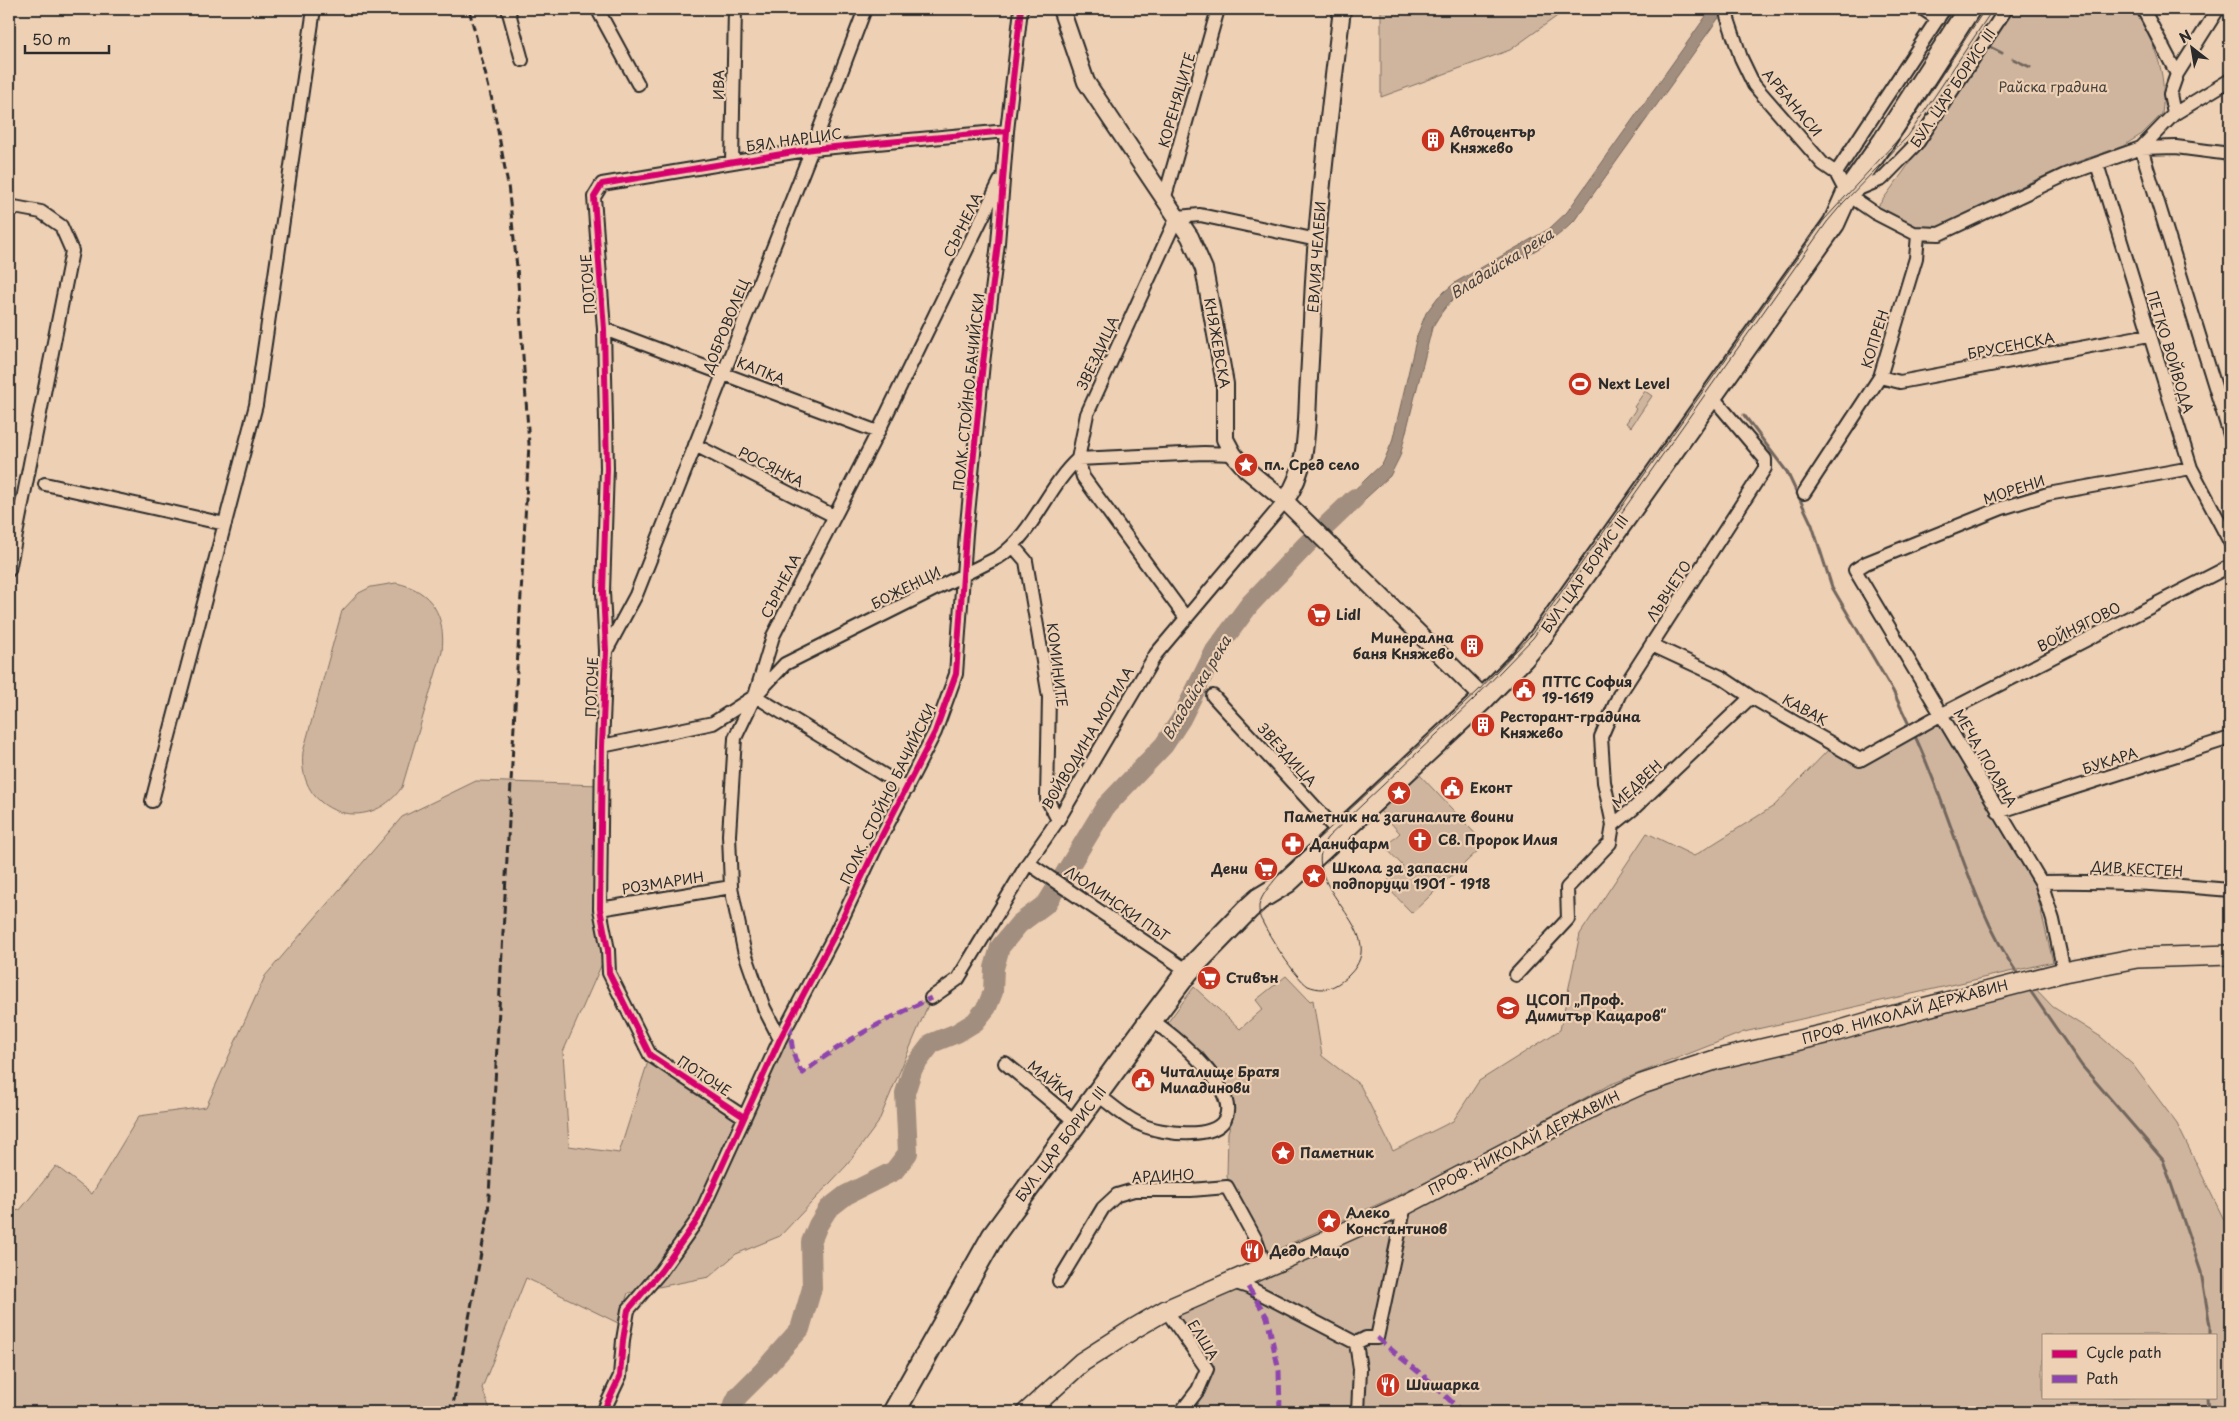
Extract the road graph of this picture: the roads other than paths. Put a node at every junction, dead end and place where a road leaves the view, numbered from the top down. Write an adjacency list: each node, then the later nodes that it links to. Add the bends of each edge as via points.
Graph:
1 (314, 9): 52 (street, via 256,405)
2 (508, 9): 17 (street)
3 (600, 9): 20 (street)
4 (735, 9): 26 (street, ИВА)
5 (865, 9): 24 (street, ДОБРОВОЛЕЦ)
6 (1021, 9): 22 (street, ПОЛК. СТОЙНО БАЧИЙСКИ)
7 (1061, 9): 32 (street, КНЯЖЕВСКА, via 1086,82)
8 (1218, 9): 32 (street, КОРЕНЯЦИТЕ)
9 (1342, 9): 36 (street, ЕВЛИЯ ЧЕЛЕБИ)
10 (1923, 9): 16 (street)
11 (1969, 9): 30 (main road, БУЛ. ЦАР БОРИС III)
12 (2006, 9): 30 (street, БУЛ. ЦАР БОРИС III, via 1918,142 1882,179)
13 (2143, 9): 18 (street)
14 (2218, 9): 18 (street)
15 (1729, 12): 28 (street, АРБАНАСИ, via 1741,58 1754,85 1823,164)
16 (1941, 14): 28 (street)
17 (522, 60)
18 (2177, 74): 21 (street, via 2170,94)
19 (2230, 80): 21 (street)
20 (638, 84)
21 (2174, 114): 23 (street)
22 (1007, 131): 24 (street, БЯЛ НАРЦИС); 29 (street, ПОЛК. СТОЙНО БАЧИЙСКИ)
23 (2141, 148): 25 (street, via 2176,147); 27 (street); 43 (street)
24 (812, 149): 26 (street, БЯЛ НАРЦИС); 39 (street, ДОБРОВОЛЕЦ)
25 (2230, 154)
26 (732, 162): 31 (street, БЯЛ НАРЦИС, via 602,184)
27 (2097, 164): 35 (street, via 2064,175 1939,234); 38 (street, ПЕТКО ВОЙВОДА)
28 (1836, 172): 30 (street)
29 (1003, 174): 42 (street, СЪРНЕЛА); 58 (street, ПОЛК. СТОЙНО БАЧИЙСКИ)
30 (1847, 194): 35 (street); 41 (main road, БУЛ. ЦАР БОРИС III, via 1834,223); 62 (main road, БУЛ. ЦАР БОРИС III, via 1824,215 1528,634)
31 (594, 197): 37 (street, ПОТОЧЕ)
32 (1164, 200): 34 (street, КНЯЖЕВСКА)
33 (9, 206): 56 (street, via 40,212 61,226 72,251)
34 (1177, 217): 36 (street, via 1200,215); 45 (street, КНЯЖЕВСКА, via 1204,269 1226,384 1225,439); 46 (street, ЗВЕЗДИЦА, via 1087,414)
35 (1918, 235): 40 (street, КОПРЕН, via 1916,258)
36 (1317, 240): 50 (street, ЕВЛИЯ ЧЕЛЕБИ, via 1305,439 1299,476)
37 (604, 329): 39 (street, КАПКА); 61 (street, ПОТОЧЕ, via 607,468 603,592)
38 (2149, 335): 40 (street, БРУСЕНСКА, via 1900,382); 47 (street, ПЕТКО ВОЙВОДА)
39 (724, 372): 42 (street, КАПКА); 44 (street, ДОБРОВОЛЕЦ)
40 (1880, 377): 49 (street, КОПРЕН)
41 (1711, 395): 60 (street, ЛЪВЧЕТО, via 1766,459 1765,468); 62 (main road, БУЛ. ЦАР БОРИС III, via 1540,638 1523,658)
42 (878, 432): 51 (street, СЪРНЕЛА)
43 (2230, 435)
44 (694, 445): 51 (street, РОСЯНКА); 61 (street, ДОБРОВОЛЕЦ, via 636,595)
45 (1233, 454): 46 (street); 50 (street, КНЯЖЕВСКА)
46 (1078, 459): 54 (street, БОЖЕНЦИ, via 1064,472); 59 (street, via 1083,477)
47 (2191, 468): 53 (street, ПЕТКО ВОЙВОДА); 57 (street, МОРЕНИ, via 2048,494 2002,508)
48 (45, 484): 52 (street)
49 (1804, 493)
50 (1285, 501): 59 (street, ВОЙВОДИНА МОГИЛА); 62 (street, КНЯЖЕВСКА)
51 (834, 516): 63 (street, СЪРНЕЛА, via 773,636)
52 (225, 524): 70 (street)
53 (2230, 542)
54 (1014, 547): 58 (street, БОЖЕНЦИ); 72 (street, КОМИНИТЕ, via 1026,561 1049,697 1048,799)
55 (2230, 566): 66 (street, ВОЙНЯГОВО)
56 (9, 570)
57 (1855, 570): 66 (street, МЕЧА ПОЛЯНА)
58 (962, 576): 63 (street, БОЖЕНЦИ, via 785,664); 69 (street, ПОЛК. СТОЙНО БАЧИЙСКИ, via 956,674)
59 (1186, 618): 72 (street, ВОЙВОДИНА МОГИЛА, via 1156,654)
60 (1652, 646): 65 (street, КАВАК, via 1721,677); 73 (street, ЛЪВЧЕТО, via 1619,695 1601,737 1604,782)
61 (606, 651): 68 (street, ПОТОЧЕ)
62 (1479, 693): 74 (main road, БУЛ. ЦАР БОРИС III)
63 (755, 696): 68 (street, БОЖЕНЦИ, via 713,723); 69 (street); 77 (street, СЪРНЕЛА, via 735,738 728,835)
64 (1213, 696): 74 (street, ЗВЕЗДИЦА)
65 (1751, 697): 66 (street, КАВАК, via 1860,760); 73 (street, МЕДВЕН)
66 (1942, 714): 71 (street, МЕЧА ПОЛЯНА)
67 (2230, 738): 71 (street, БУКАРА)
68 (602, 746): 79 (street, ПОТОЧЕ)
69 (907, 789): 86 (street, ПОЛК. СТОЙНО БАЧИЙСКИ)
70 (152, 801)
71 (1998, 812): 76 (street, МЕЧА ПОЛЯНА)
72 (1058, 820): 75 (street, ВОЙВОДИНА МОГИЛА)
73 (1613, 825): 83 (street, МЕДВЕН, via 1610,843 1567,888 1568,918)
74 (1334, 829): 81 (main road, БУЛ. ЦАР БОРИС III, via 1287,882 1259,899)
75 (1033, 866): 81 (street, ЛЮЛИНСКИ ПЪТ); 84 (street, ВОЙВОДИНА МОГИЛА, via 958,979)
76 (2041, 882): 78 (street, ДИВ КЕСТЕН, via 2163,883); 82 (street, МЕЧА ПОЛЯНА)
77 (730, 887): 79 (street, РОЗМАРИН); 86 (street, СЪРНЕЛА, via 744,950 764,1008)
78 (2230, 890)
79 (600, 908): 89 (street, ПОТОЧЕ, via 609,973 650,1055)
80 (2230, 955): 82 (main road, ПРОФ. НИКОЛАЙ ДЕРЖАВИН, via 2137,958)
81 (1188, 971): 85 (main road, БУЛ. ЦАР БОРИС III)
82 (2064, 972): 91 (main road, ПРОФ. НИКОЛАЙ ДЕРЖАВИН, via 1718,1059 1648,1082 1600,1103)
83 (1516, 975)
84 (931, 998)
85 (1151, 1020): 88 (main road, БУЛ. ЦАР БОРИС III); 88 (street, via 1204,1064 1220,1088 1227,1108 1225,1119 1212,1130 1194,1133 1161,1131 1130,1119)
86 (780, 1039): 89 (street, ПОЛК. СТОЙНО БАЧИЙСКИ)
87 (1005, 1063): 90 (street, МАЙКА)
88 (1098, 1095): 90 (main road, БУЛ. ЦАР БОРИС III)
89 (744, 1117): 97 (street, ПОЛК. СТОЙНО БАЧИЙСКИ, via 698,1219 628,1310 620,1376)
90 (1077, 1123): 98 (main road, БУЛ. ЦАР БОРИС III, via 992,1236)
91 (1405, 1205): 92 (main road, ПРОФ. НИКОЛАЙ ДЕРЖАВИН); 96 (street, via 1377,1338 1366,1338)
92 (1265, 1266): 93 (street, АРДИНО, via 1253,1234 1227,1187 1134,1190 1118,1195 1103,1208); 94 (main road, ПРОФ. НИКОЛАЙ ДЕРЖАВИН)
93 (1059, 1281)
94 (1230, 1281): 95 (main road, ПРОФ. НИКОЛАЙ ДЕРЖАВИН); 96 (street, via 1248,1287)
95 (1166, 1310): 99 (main road, ПРОФ. НИКОЛАЙ ДЕРЖАВИН, via 1082,1362); 100 (street, ЕЛША, via 1207,1369 1198,1390)
96 (1356, 1343): 101 (street, via 1360,1369)
97 (603, 1412)
98 (894, 1412)
99 (1028, 1412)
100 (1181, 1412)
101 (1358, 1412)

